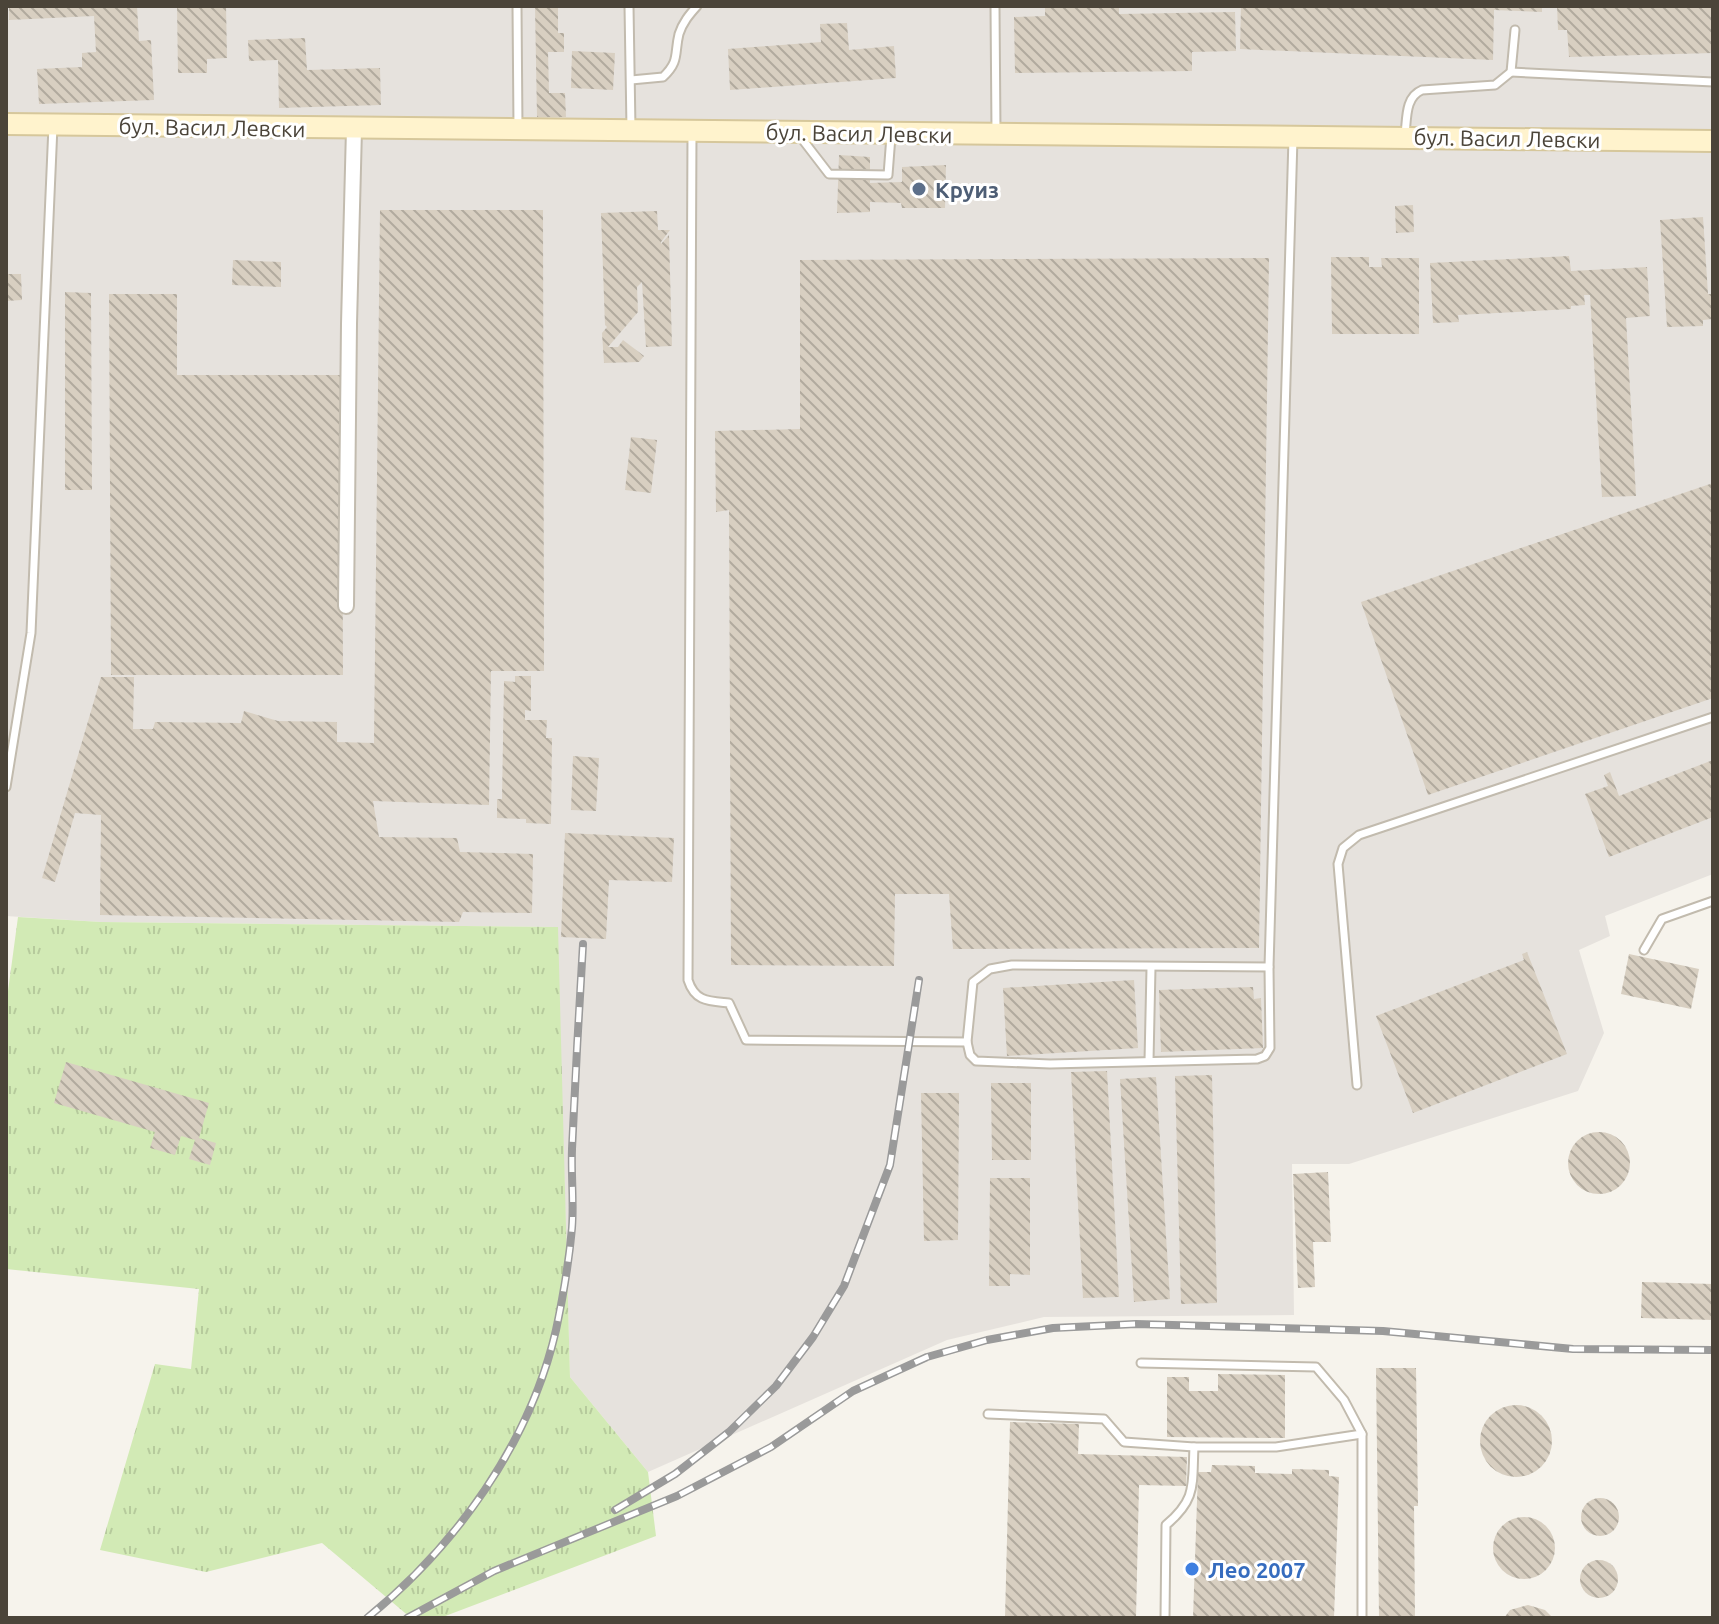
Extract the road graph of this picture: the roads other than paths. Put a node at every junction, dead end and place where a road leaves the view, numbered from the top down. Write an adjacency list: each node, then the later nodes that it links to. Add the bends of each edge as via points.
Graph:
1 (517, 6): 12 (lane)
2 (629, 6): 7 (lane)
3 (697, 6): 7 (lane, via 685,19 675,66 663,77)
4 (995, 6): 17 (lane)
5 (1515, 30): 6 (lane)
6 (1511, 72): 8 (lane); 19 (lane, via 1495,85 1414,93)
7 (631, 80): 13 (lane)
8 (1713, 82)
9 (6, 124): 10 (street, бул. Васил Левски)
10 (53, 124): 11 (street, бул. Васил Левски); 23 (lane, via 31,633)
11 (354, 129): 12 (street, бул. Васил Левски); 21 (street)
12 (518, 130): 13 (street, бул. Васил Левски)
13 (631, 131): 14 (street, бул. Васил Левски)
14 (692, 131): 15 (street, бул. Васил Левски); 28 (lane, via 691,991 701,1000 729,1003 746,1040)
15 (797, 132): 16 (street, бул. Васил Левски); 16 (lane, via 829,174 888,175)
16 (892, 133): 17 (street, бул. Васил Левски)
17 (996, 134): 18 (street, бул. Васил Левски)
18 (1293, 137): 19 (street, бул. Васил Левски); 26 (lane)
19 (1405, 137): 20 (street, бул. Васил Левски)
20 (1713, 141)
21 (346, 606)
22 (1713, 717): 30 (lane, via 1359,835 1343,848 1338,864)
23 (6, 787)
24 (1713, 901): 25 (lane, via 1662,919)
25 (1644, 950)
26 (1269, 967): 27 (lane); 29 (lane, via 1270,1048 1265,1056)
27 (1151, 968): 28 (lane, via 990,969 973,982); 29 (lane)
28 (967, 1042): 29 (lane, via 976,1061)
29 (1149, 1061)
30 (1357, 1085)
31 (1141, 1363): 33 (lane, via 1316,1367 1344,1400)
32 (988, 1414): 34 (lane, via 1104,1419 1124,1442)
33 (1362, 1434): 34 (lane, via 1276,1447); 36 (lane)
34 (1194, 1447): 35 (lane, via 1185,1509 1166,1525)
35 (1165, 1618)
36 (1362, 1618)

